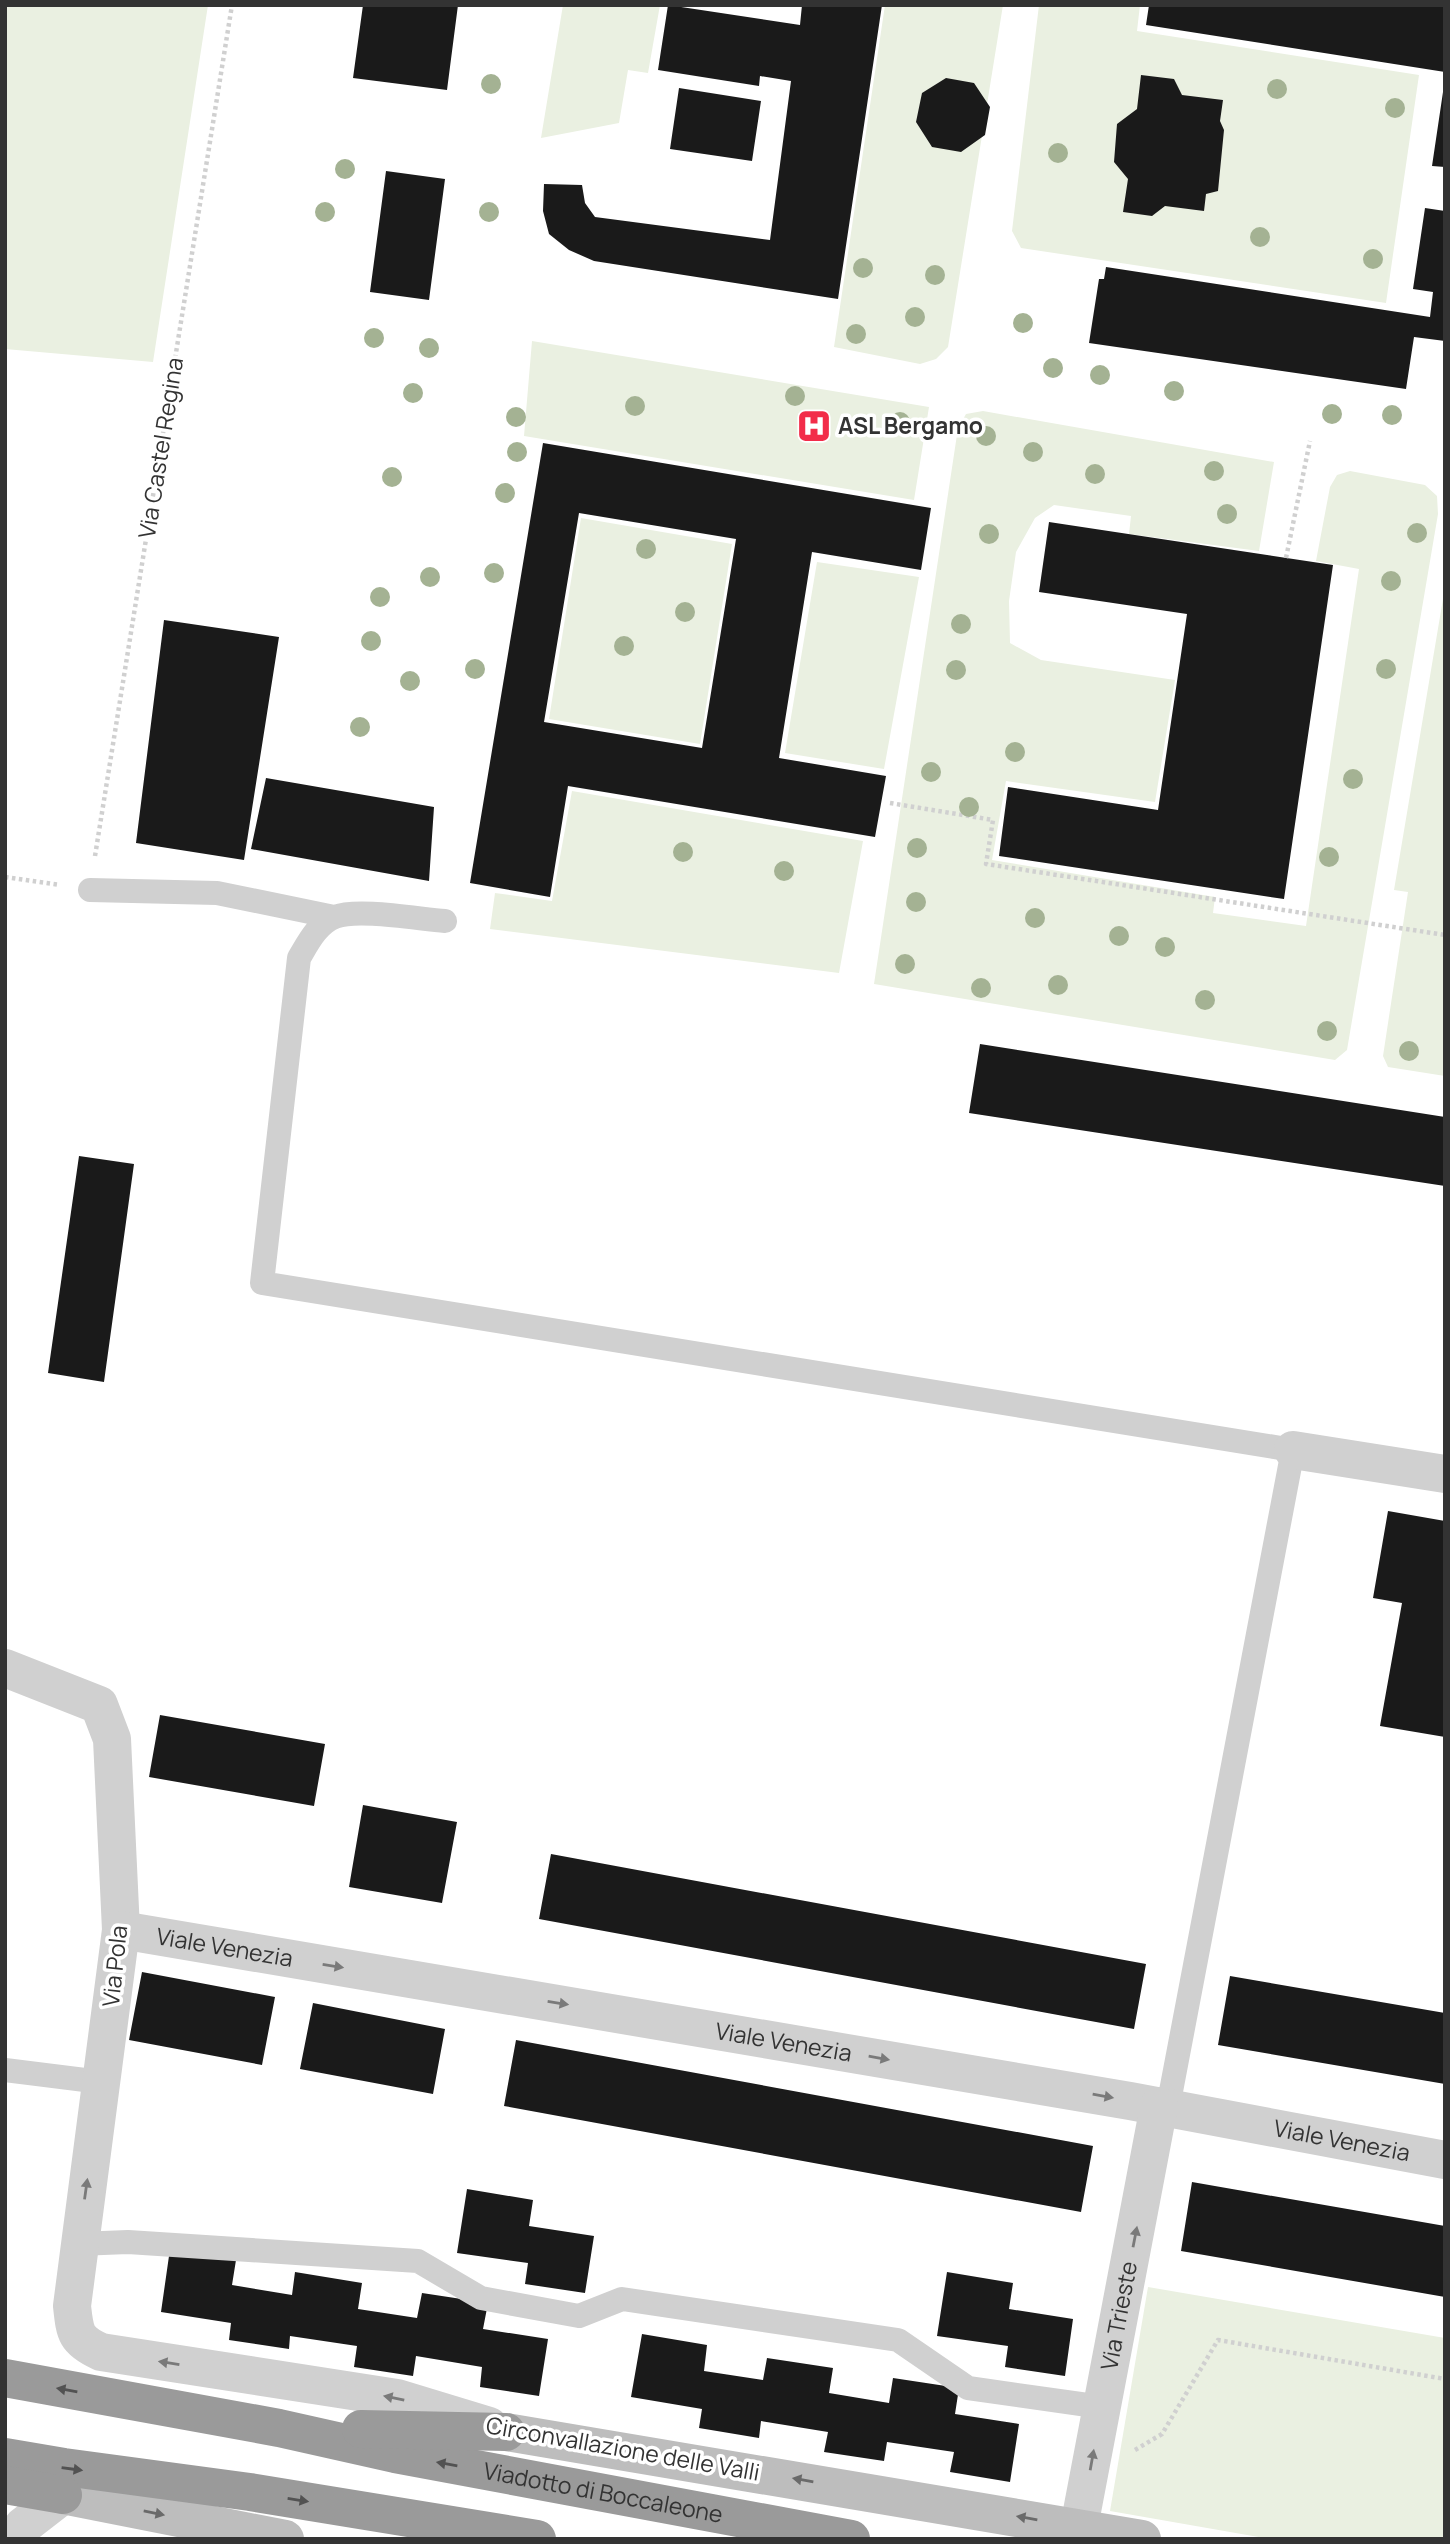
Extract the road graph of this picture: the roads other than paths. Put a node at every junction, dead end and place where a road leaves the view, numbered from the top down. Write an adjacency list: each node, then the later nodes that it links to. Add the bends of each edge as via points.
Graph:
1 (90, 890): 2 (lane, via 217,893)
2 (334, 917): 3 (lane, via 354,914); 4 (lane, via 314,933 299,958 262,1283)
3 (444, 921)
4 (1293, 1450): 5 (street); 10 (lane)
5 (1445, 1474)
6 (5, 1668): 7 (street, Via Pola, via 99,1705 112,1739)
7 (121, 1930): 9 (street, Via Pola); 10 (street, Viale Venezia, one-way to 10)
8 (5, 2070): 9 (lane)
9 (101, 2082): 12 (street, Via Pola, one-way to 9)
10 (1164, 2107): 11 (street, Viale Venezia); 15 (street, Via Trieste, one-way to 10)
11 (1445, 2160)
12 (78, 2244): 13 (street, Via Pola, via 72,2306); 15 (lane, via 128,2242 418,2261 481,2298 579,2316 622,2299 898,2340 968,2388)
13 (75, 2329): 17 (street, Circonvallazione delle Valli, one-way to 13, via 397,2398 102,2352 84,2344)
14 (5, 2378): 16 (highway, one-way to 14)
15 (1102, 2407): 21 (street, Via Trieste, one-way to 15)
16 (279, 2428): 17 (highway); 25 (highway, Viadotto di Boccaleone, one-way to 16)
17 (506, 2432): 21 (main road, Circonvallazione delle Valli, one-way to 17)
18 (5, 2457): 24 (highway, one-way to 24)
19 (5, 2485): 20 (highway)
20 (64, 2495): 22 (street); 23 (main road, one-way to 23)
21 (1079, 2527): 26 (main road, Circonvallazione delle Valli)
22 (13, 2539)
23 (285, 2539)
24 (537, 2539)
25 (851, 2539)
26 (1142, 2539)

